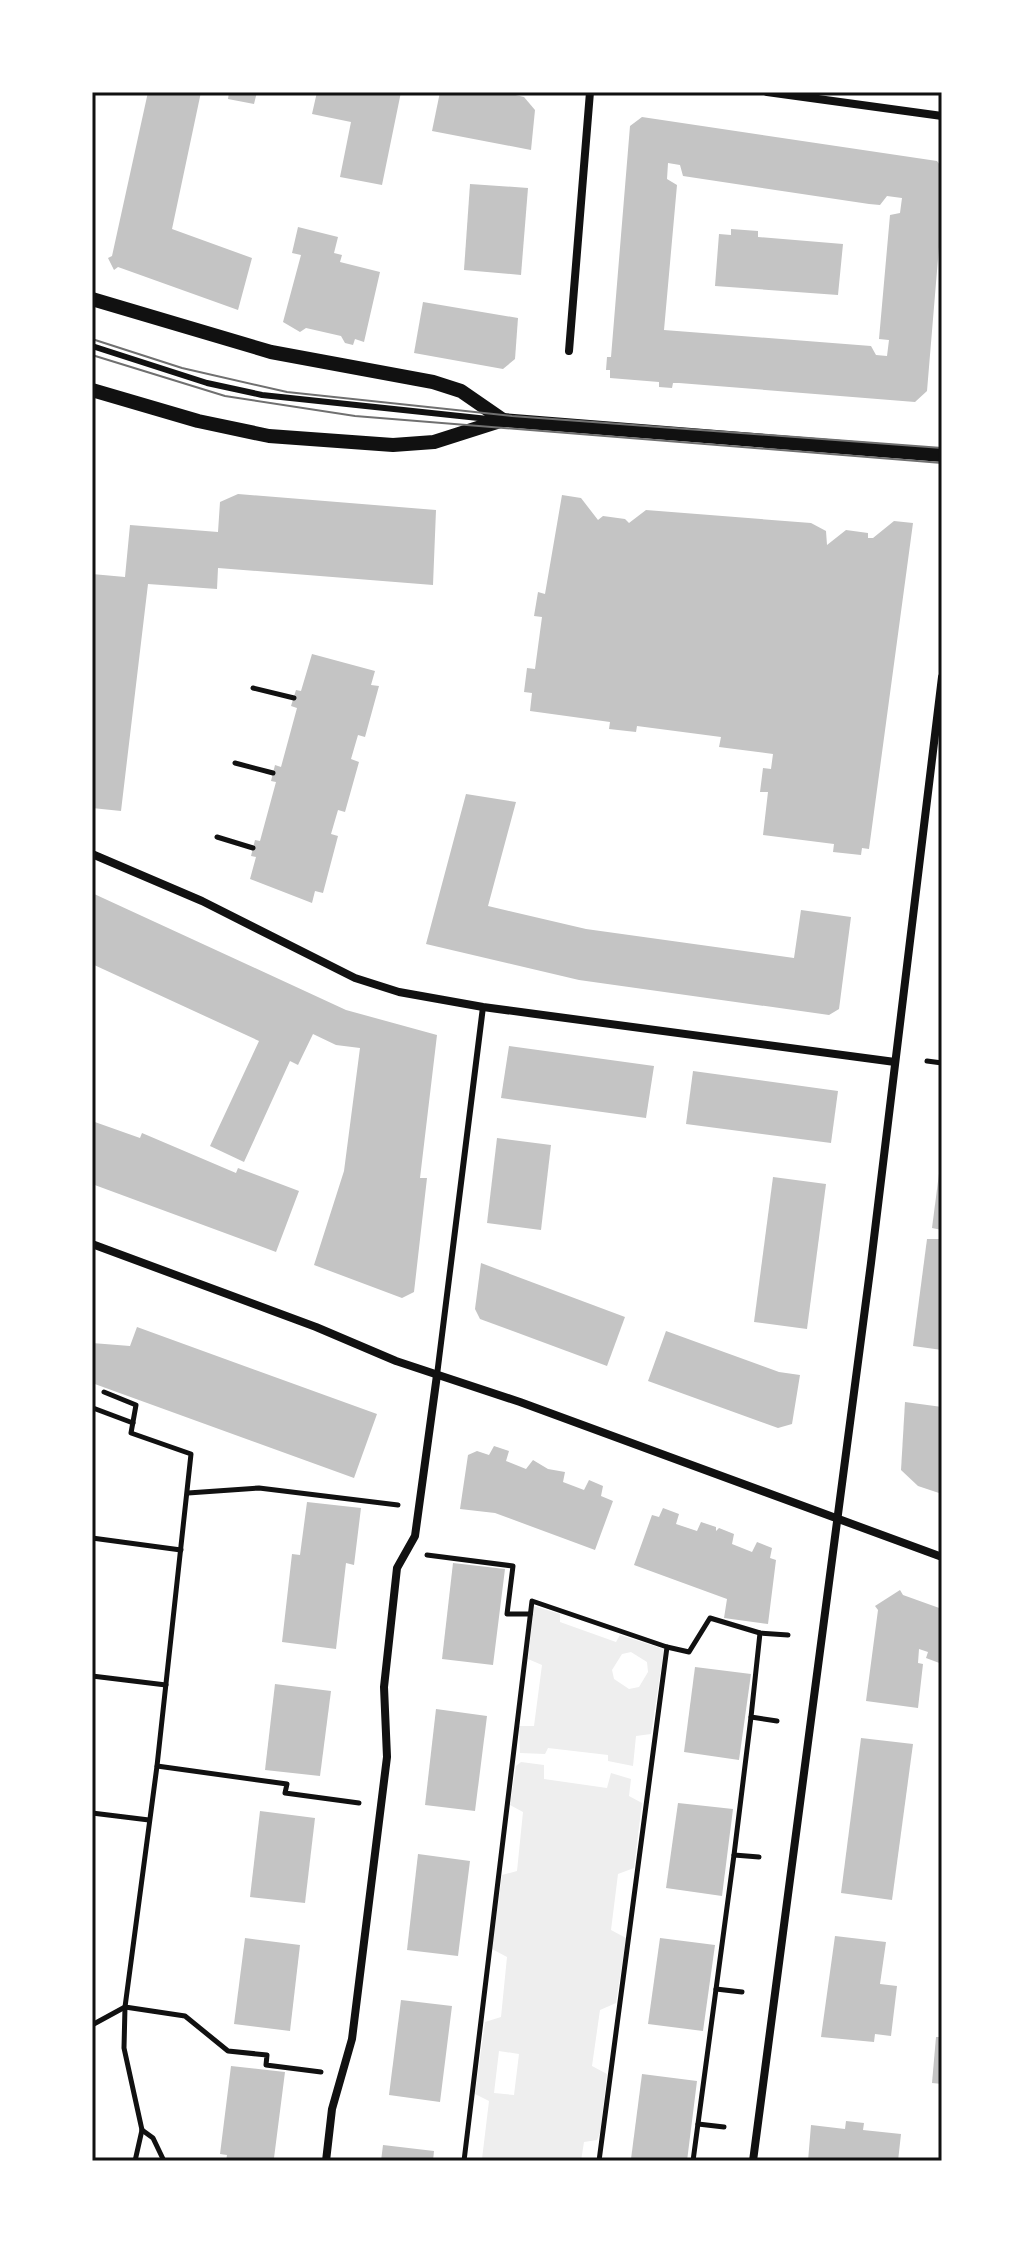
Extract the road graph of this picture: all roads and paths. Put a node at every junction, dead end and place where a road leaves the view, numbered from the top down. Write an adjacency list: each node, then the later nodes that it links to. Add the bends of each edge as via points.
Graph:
1 (590, 92): 6 (street)
2 (767, 92): 3 (street)
3 (942, 116)
4 (92, 299): 8 (street, via 285,356 433,382 461,391)
5 (92, 346): 8 (lane, via 262,395)
6 (569, 351)
7 (92, 390): 8 (street, via 198,421 284,438 393,445 434,442)
8 (503, 420): 9 (street)
9 (942, 455)
10 (942, 677): 20 (street)
11 (253, 688): 12 (path)
12 (294, 698)
13 (235, 763): 14 (path)
14 (273, 773)
15 (217, 837): 16 (path)
16 (253, 848)
17 (92, 854): 18 (street, via 202,901 355,978)
18 (483, 1007): 20 (street); 23 (lane)
19 (927, 1061): 21 (path)
20 (895, 1062): 29 (street)
21 (942, 1063)
22 (92, 1244): 23 (street)
23 (437, 1375): 28 (street); 29 (street)
24 (104, 1392): 26 (path, via 136,1405)
25 (93, 1408): 26 (path)
26 (133, 1423): 27 (path, via 131,1433 191,1454)
27 (188, 1493): 28 (path, via 259,1488); 31 (path)
28 (419, 1507): 32 (street, via 415,1536)
29 (837, 1518): 33 (street); 62 (street)
30 (92, 1538): 31 (path)
31 (181, 1550): 39 (path)
32 (406, 1552): 34 (path, via 513,1566 507,1614); 43 (street, via 397,1568 384,1687 387,1757)
33 (942, 1557)
34 (530, 1614): 37 (path, via 532,1601); 59 (path)
35 (760, 1633): 36 (path); 37 (path, via 710,1618 689,1652); 40 (path)
36 (788, 1635)
37 (667, 1647): 60 (path)
38 (92, 1676): 39 (path)
39 (166, 1685): 42 (path)
40 (751, 1717): 41 (path); 46 (path)
41 (777, 1721)
42 (157, 1766): 43 (path, via 287,1784 285,1793); 45 (path)
43 (381, 1806): 52 (street, via 352,2039)
44 (92, 1813): 45 (path)
45 (149, 1820): 50 (path)
46 (734, 1855): 47 (path); 48 (path)
47 (759, 1857)
48 (716, 1989): 49 (path); 53 (path)
49 (742, 1992)
50 (125, 2007): 51 (path); 52 (path, via 185,2016 228,2051 267,2055 266,2065); 55 (path, via 124,2048)
51 (92, 2025)
52 (342, 2075): 58 (street)
53 (698, 2124): 54 (path); 61 (path)
54 (724, 2127)
55 (142, 2130): 56 (path); 57 (path, via 153,2138)
56 (135, 2161)
57 (164, 2161)
58 (326, 2161)
59 (464, 2161)
60 (599, 2161)
61 (693, 2161)
62 (753, 2161)

